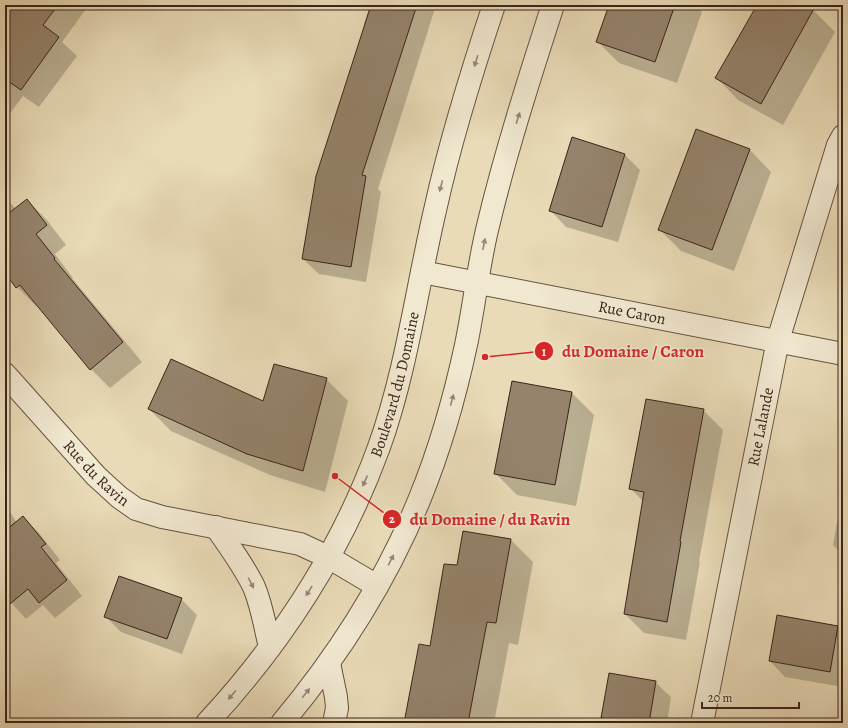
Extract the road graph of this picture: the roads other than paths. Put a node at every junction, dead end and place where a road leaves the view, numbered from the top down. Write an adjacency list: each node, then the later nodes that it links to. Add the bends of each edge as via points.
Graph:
1 (494, 5): 4 (street, Boulevard du Domaine, one-way to 4, via 447,162)
2 (553, 5): 5 (street, one-way to 2, via 487,231 508,151)
3 (843, 136): 6 (street, Rue Lalande, via 838,145)
4 (422, 272): 5 (street, Rue Caron); 10 (street, Boulevard du Domaine, one-way to 10, via 408,342 379,445 358,499)
5 (477, 282): 6 (street, Rue Caron); 11 (street, one-way to 5, via 414,512 441,438 466,345)
6 (778, 340): 7 (street, Rue Caron); 17 (street, Rue Lalande)
7 (843, 354)
8 (5, 374): 9 (street, Rue du Ravin, via 96,476 119,497 136,509 162,517)
9 (216, 527): 10 (street, Rue du Ravin, via 300,544); 12 (street, one-way to 12, via 254,587)
10 (328, 557): 11 (street, Rue du Ravin); 12 (street, Boulevard du Domaine, one-way to 12, via 297,610)
11 (377, 586): 13 (street)
12 (270, 647): 14 (street, Boulevard du Domaine, one-way to 14)
13 (329, 663): 15 (street, one-way to 13); 16 (street, via 337,708)
14 (207, 723)
15 (282, 723)
16 (334, 723)
17 (705, 723)

